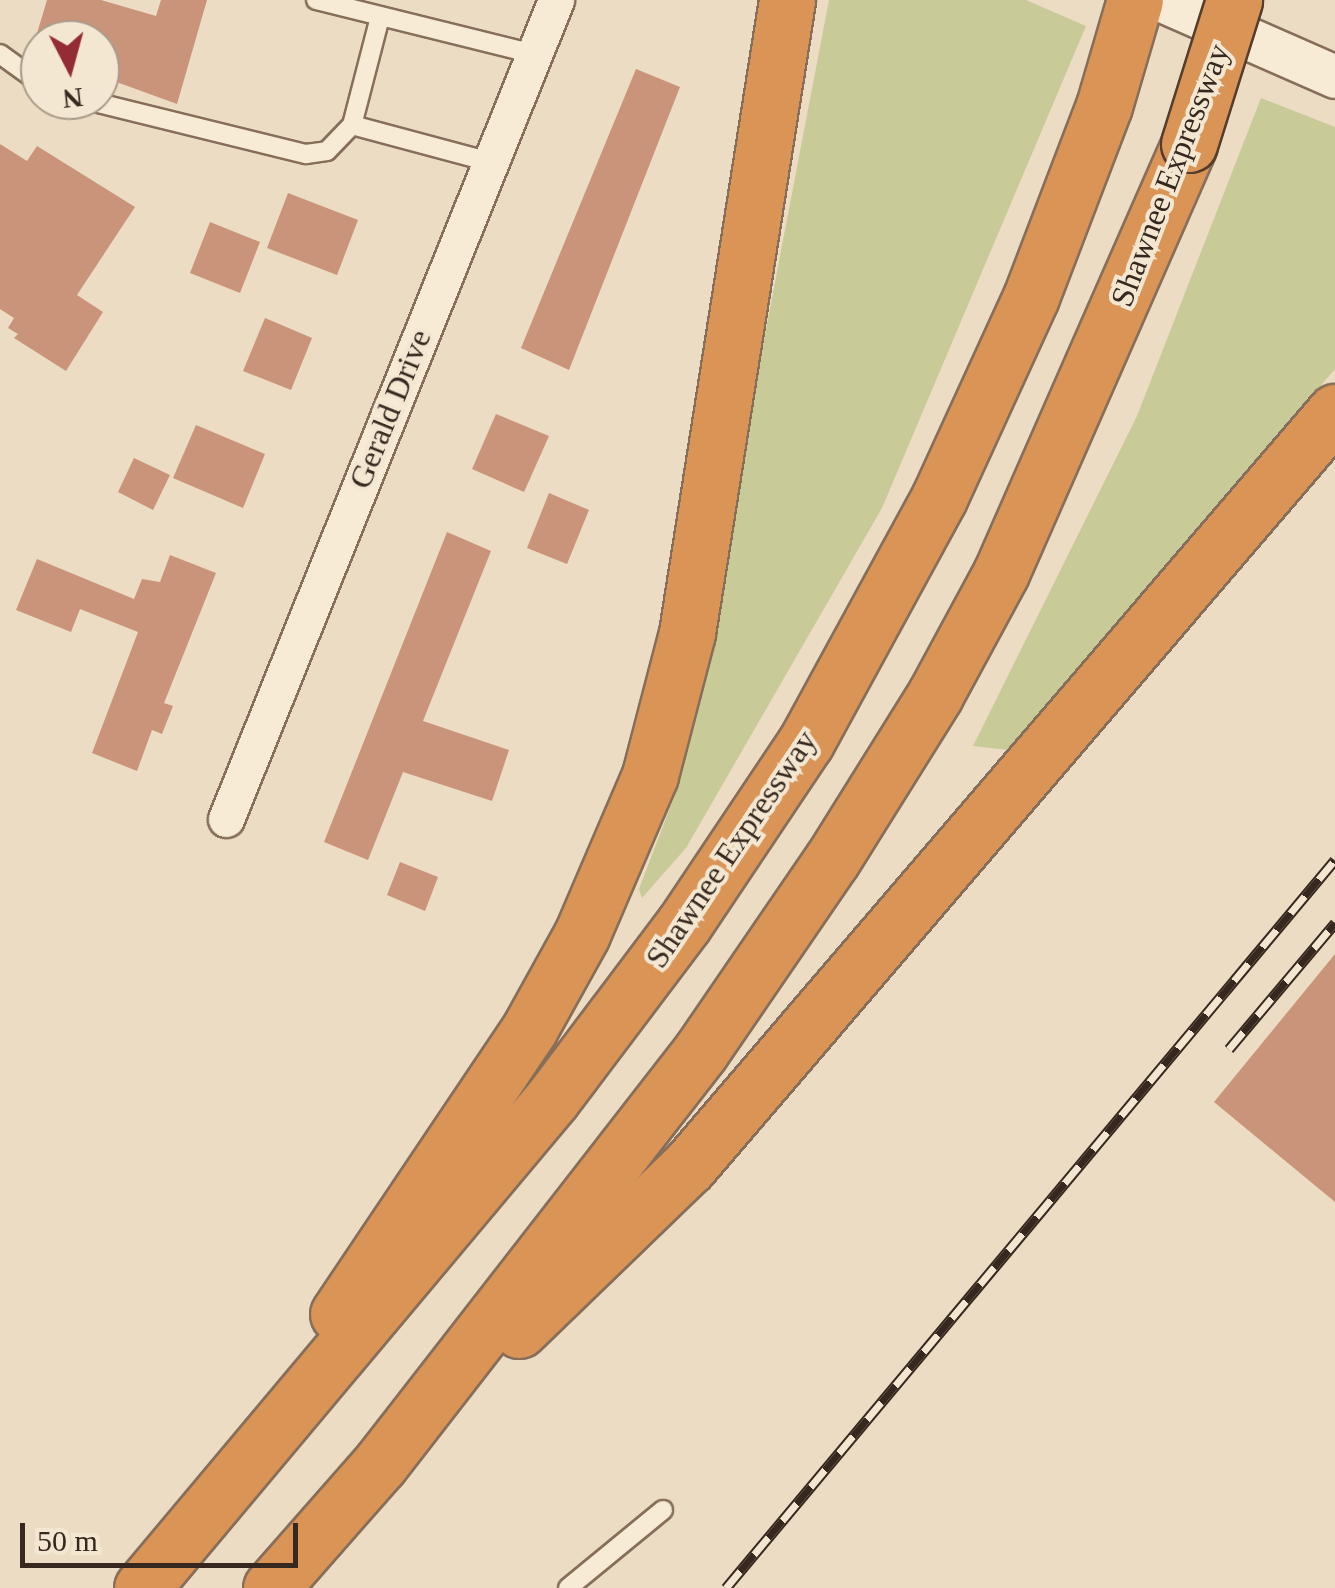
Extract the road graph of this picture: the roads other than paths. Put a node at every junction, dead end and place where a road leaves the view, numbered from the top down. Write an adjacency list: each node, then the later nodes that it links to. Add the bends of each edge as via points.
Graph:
1 (316, 0): 7 (lane)
2 (556, 0): 8 (street, Gerald Drive)
3 (787, 0): 16 (highway, via 687,632 650,775 582,934 530,1028)
4 (1135, 0): 16 (highway, Shawnee Expressway, via 1104,106 1032,297 939,498 806,742 684,924 552,1099 428,1254)
5 (1160, 0): 9 (street)
6 (1234, 0): 15 (highway, Shawnee Expressway, bridge, via 1189,144 1008,556 936,695 701,1051)
7 (380, 16): 8 (lane); 11 (lane)
8 (534, 54): 12 (street, Gerald Drive)
9 (1335, 77)
10 (120, 108): 11 (lane, via 306,154 327,152)
11 (352, 125): 12 (lane)
12 (490, 162): 14 (street, Gerald Drive)
13 (1335, 412): 15 (highway, via 689,1166)
14 (226, 819)
15 (380, 1464): 19 (highway, Shawnee Expressway)
16 (234, 1475): 18 (highway, Shawnee Expressway)
17 (663, 1510): 20 (lane)
18 (142, 1588)
19 (272, 1588)
20 (568, 1588)

